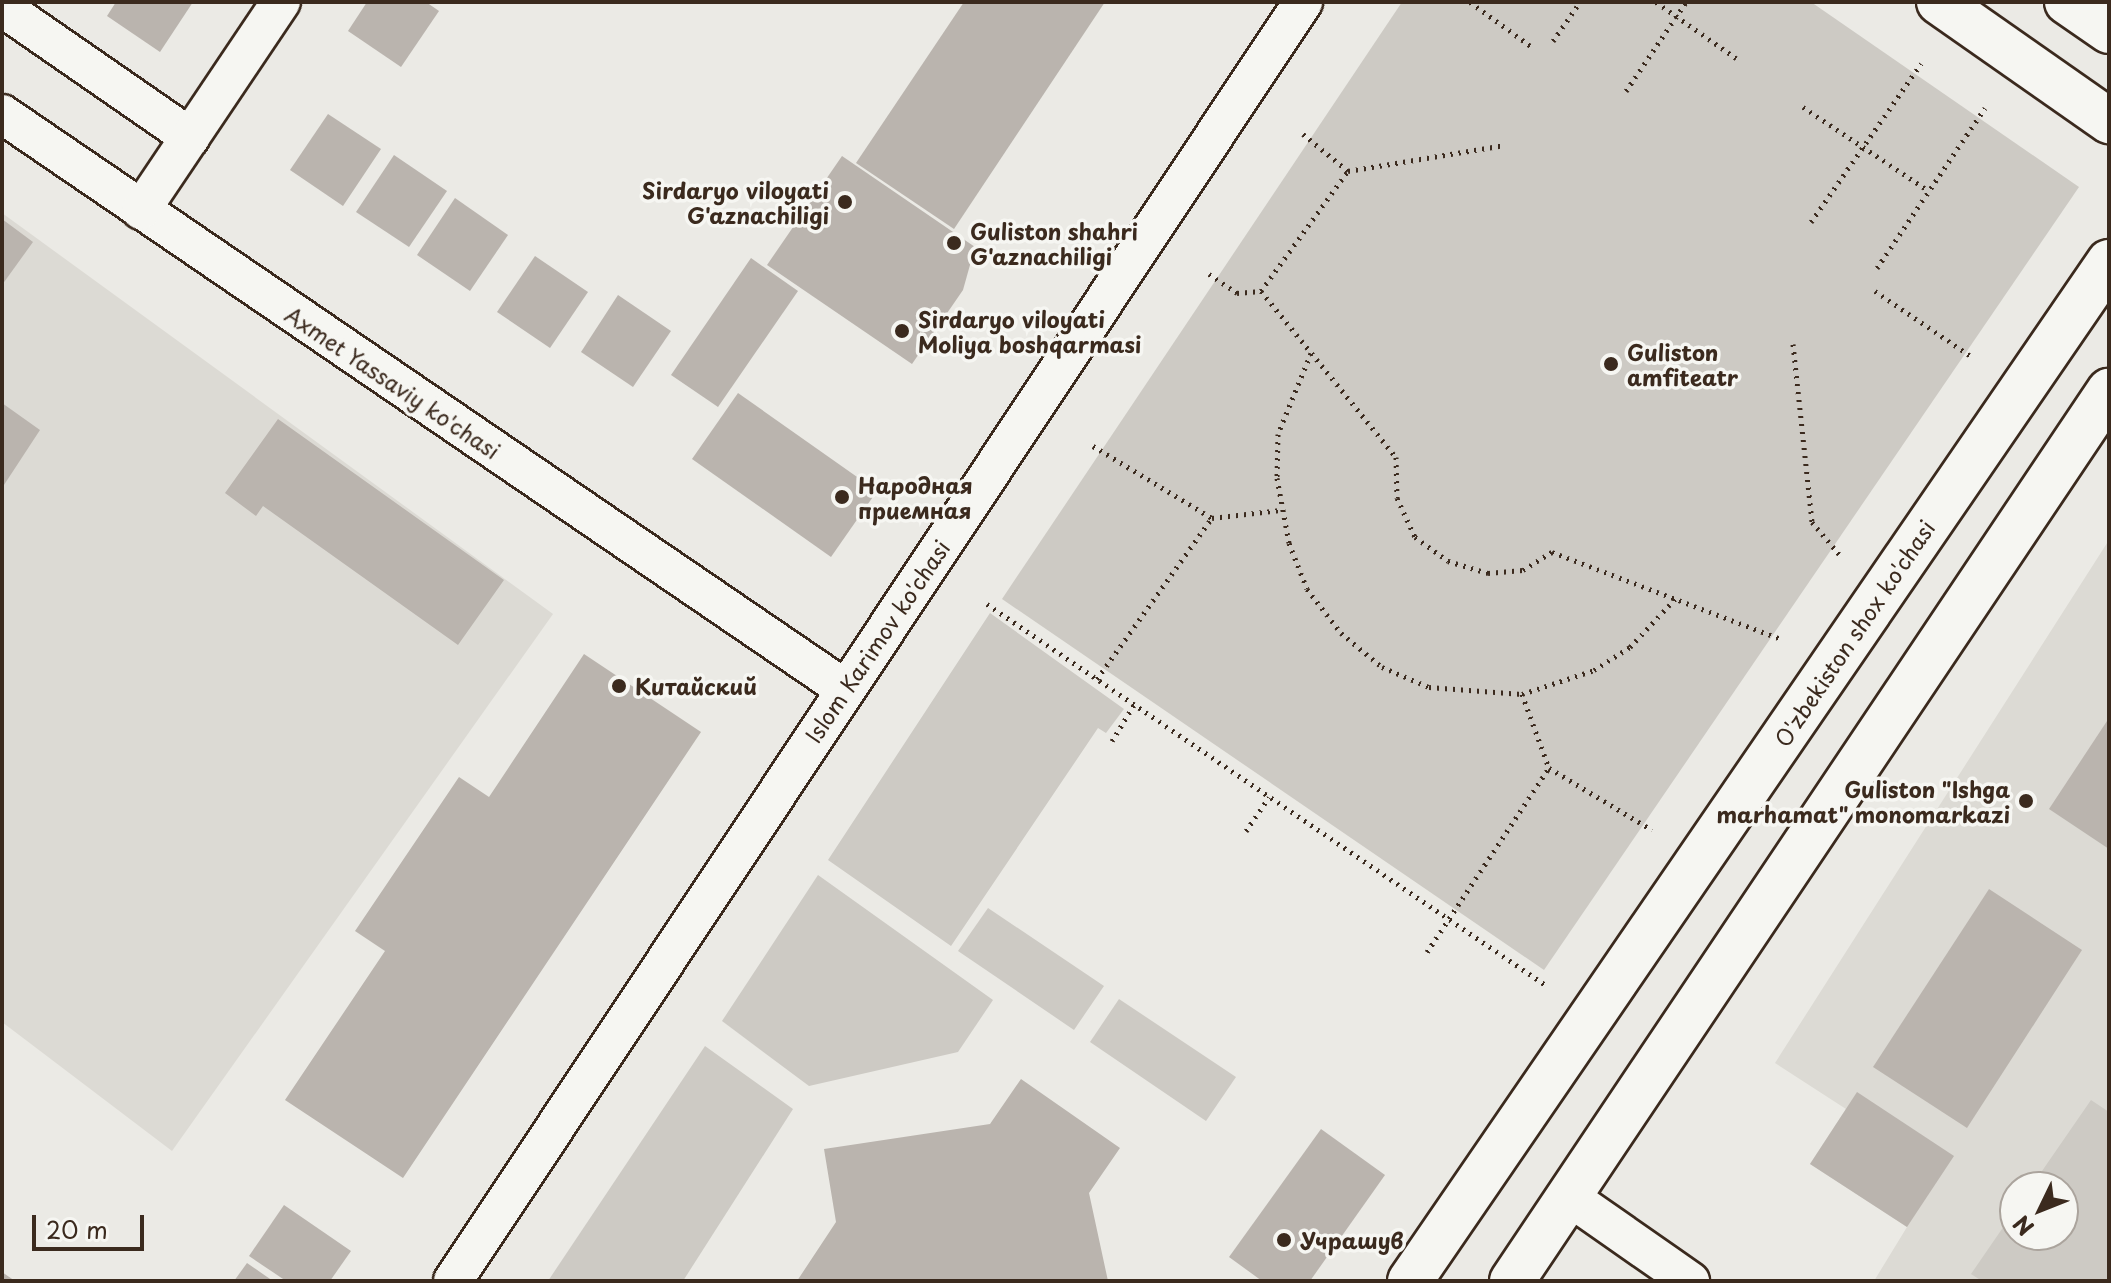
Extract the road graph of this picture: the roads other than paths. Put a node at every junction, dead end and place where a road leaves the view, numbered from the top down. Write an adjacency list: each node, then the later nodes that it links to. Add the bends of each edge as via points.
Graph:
1 (281, 2): 9 (street)
2 (1303, 2): 13 (street, Islom Karimov ko'chasi)
3 (1939, 2): 8 (main road)
4 (2067, 2): 6 (main road)
5 (2, 7): 9 (street)
6 (2109, 31)
7 (2, 114): 10 (street, Axmet Yassaviy ko'chasi)
8 (2109, 121)
9 (190, 137): 10 (street)
10 (141, 210): 13 (street, Axmet Yassaviy ko'chasi)
11 (2109, 262): 16 (main road, O'zbekiston shox ko'chasi)
12 (2109, 391): 14 (main road)
13 (845, 689): 15 (street, Islom Karimov ko'chasi)
14 (1568, 1196): 17 (main road); 18 (street)
15 (453, 1281)
16 (1410, 1281)
17 (1512, 1281)
18 (1690, 1281)

